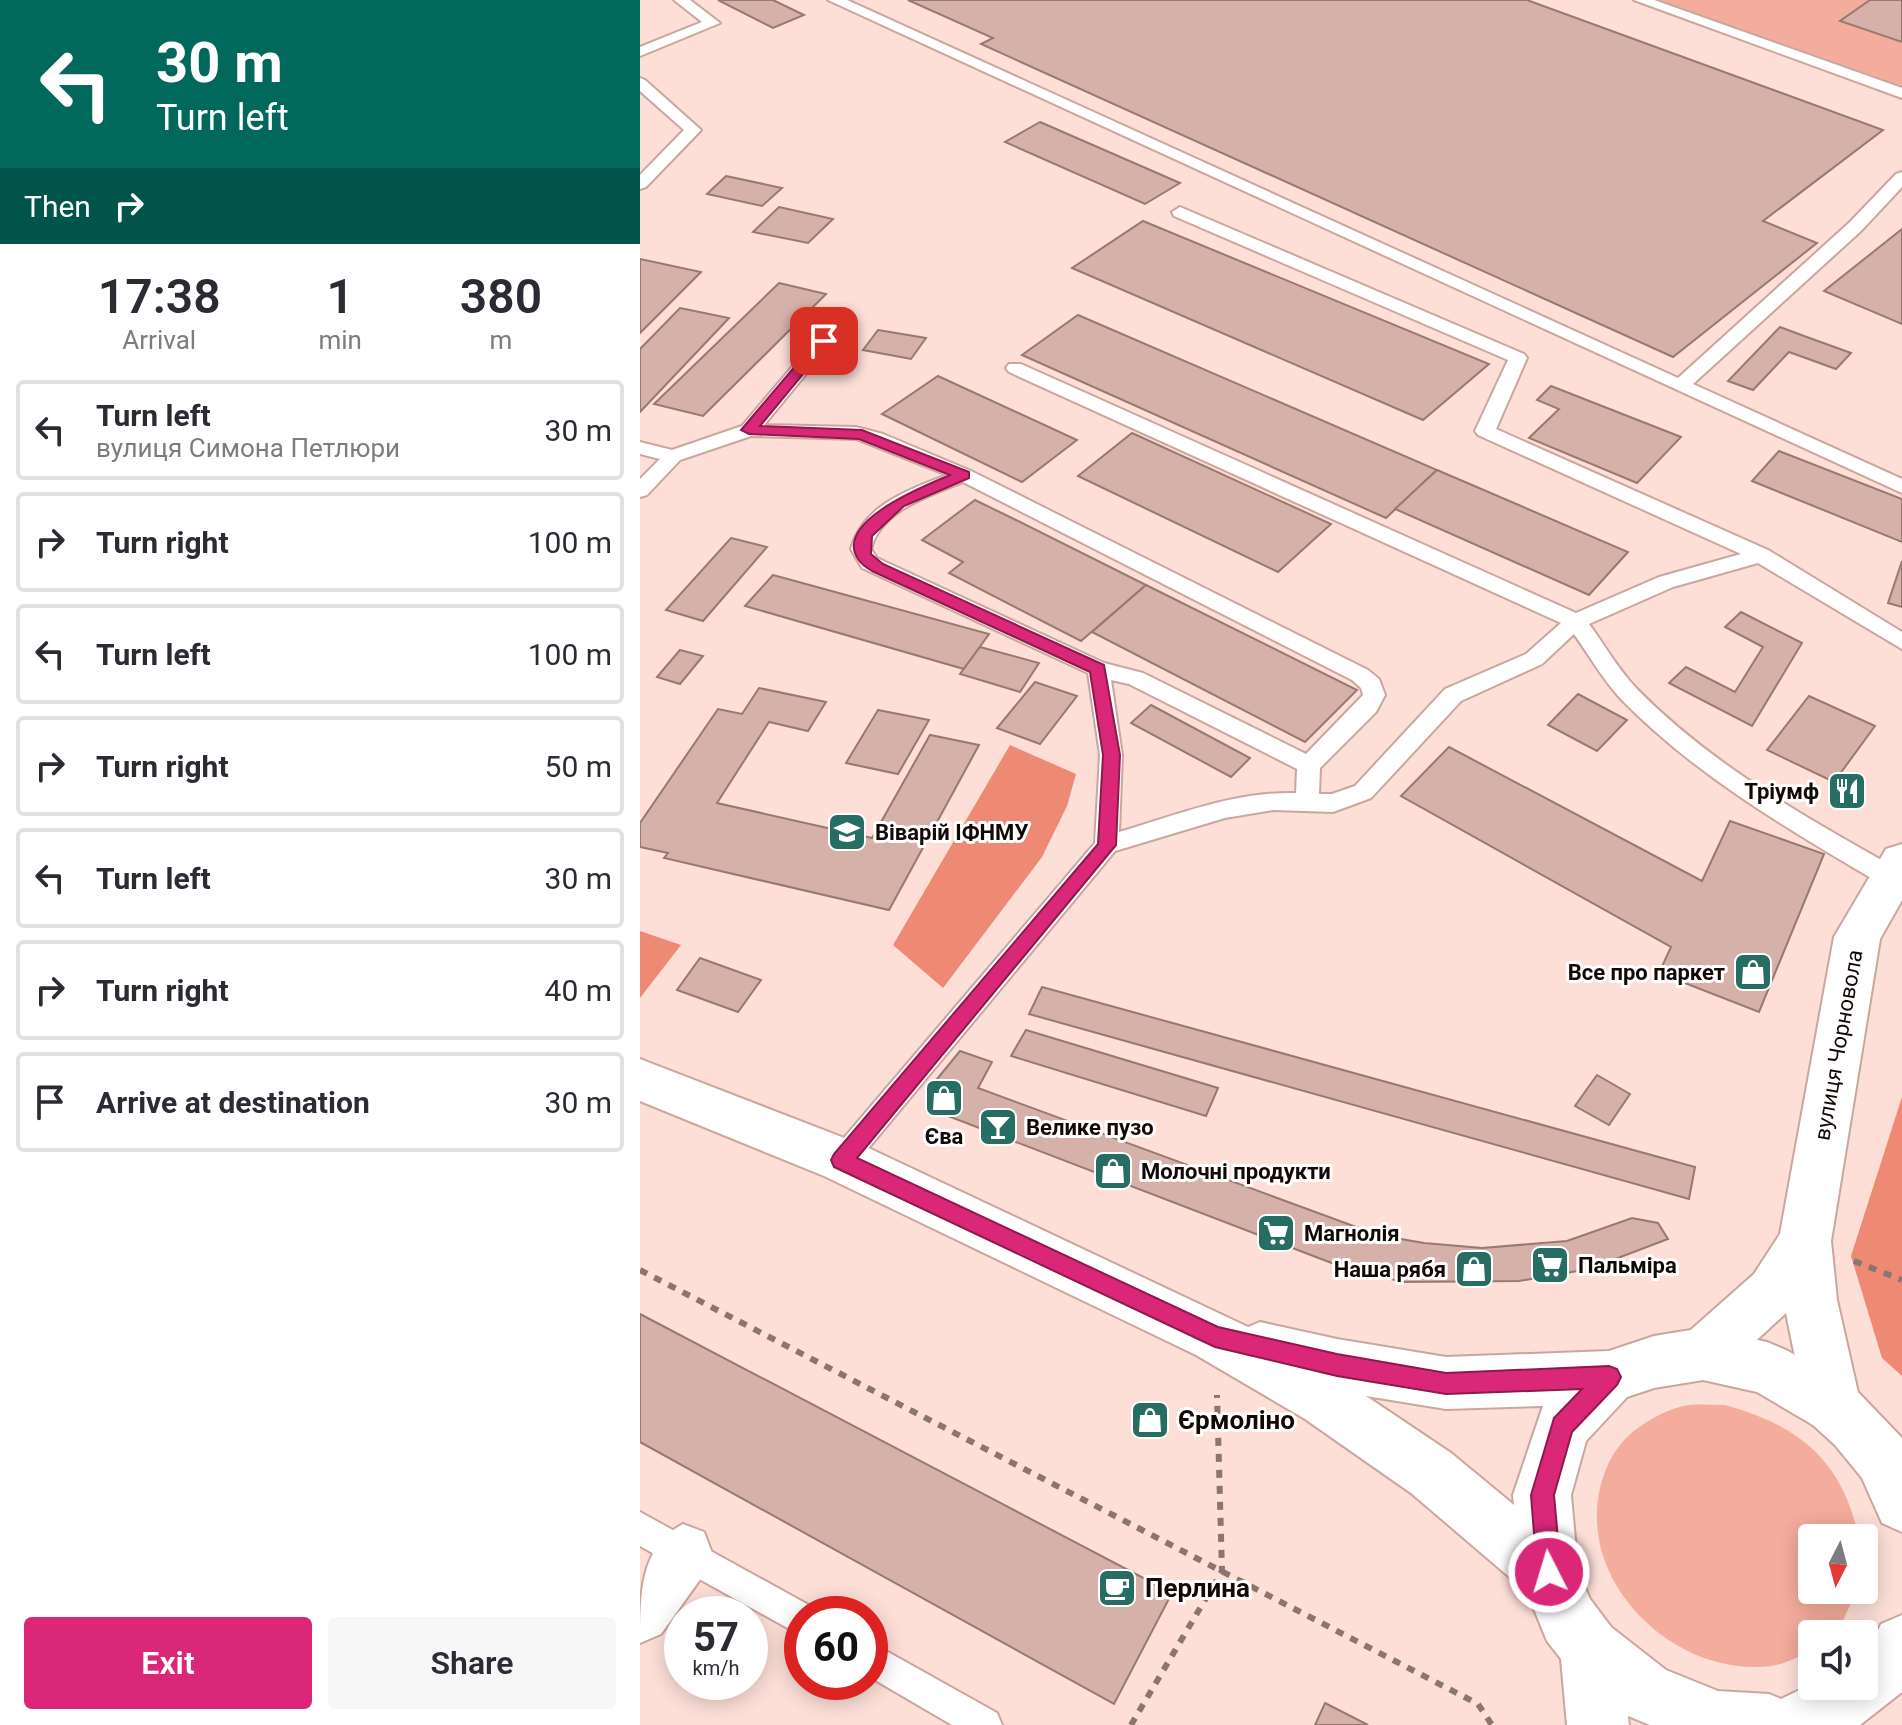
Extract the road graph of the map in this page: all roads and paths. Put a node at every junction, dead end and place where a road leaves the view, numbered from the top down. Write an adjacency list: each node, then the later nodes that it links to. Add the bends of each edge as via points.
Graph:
1 (681, 0): 4 (lane, via 713,23)
2 (835, 0): 13 (lane)
3 (1641, 0): 6 (lane)
4 (640, 52)
5 (640, 83): 7 (lane, via 693,130)
6 (1902, 93)
7 (648, 166): 9 (lane)
8 (1902, 177): 13 (lane, via 1856,226)
9 (640, 184)
10 (1180, 212): 20 (lane, via 1518,358 1485,431)
11 (842, 319): 14 (lane)
12 (1015, 368): 21 (lane)
13 (1680, 386): 18 (lane)
14 (749, 430): 16 (lane); 17 (lane, via 862,434)
15 (640, 448): 16 (lane)
16 (673, 456): 19 (lane)
17 (964, 475): 23 (lane, via 899,503 865,534 864,556 877,568); 24 (lane, via 1371,684 1374,695 1368,706)
18 (1902, 487)
19 (640, 491)
20 (1761, 555): 21 (lane, via 1666,582); 22 (lane)
21 (1576, 621): 25 (lane, via 1534,659 1453,695 1363,792 1333,803); 27 (lane, via 1627,692 1696,752 1785,817)
22 (1902, 642)
23 (1098, 669): 24 (lane, via 1135,678); 26 (lane, via 1111,755)
24 (1309, 765): 25 (lane)
25 (1307, 802): 26 (lane, via 1225,809)
26 (1107, 845): 29 (lane)
27 (1897, 870): 30 (main road, вулиця Чорновола, via 1857,937)
28 (640, 1080): 29 (main road)
29 (842, 1160): 32 (main road)
30 (1805, 1241): 33 (main road, вулиця Чорновола, via 1773,1291); 35 (main road, вулиця Чорновола, via 1810,1300)
31 (640, 1270): 38 (path)
32 (1215, 1337): 34 (main road, via 1446,1383); 38 (path); 39 (main road, via 1325,1400 1419,1465)
33 (1703, 1354): 34 (main road); 35 (main road, via 1767,1368)
34 (1609, 1377): 39 (main road, via 1562,1426 1542,1495)
35 (1833, 1406): 36 (main road)
36 (1895, 1475)
37 (662, 1540): 40 (lane); 41 (main road)
38 (1222, 1571): 46 (path); 47 (path, via 1478,1704)
39 (1549, 1572): 42 (main road, via 1568,1620)
40 (784, 1610)
41 (640, 1613)
42 (1590, 1648): 48 (main road); 49 (main road, via 1645,1692 1718,1722)
43 (1886, 1664): 50 (main road, via 1849,1698)
44 (888, 1669): 45 (lane)
45 (985, 1725)
46 (1131, 1725)
47 (1492, 1725)
48 (1598, 1725)
49 (1769, 1725)
50 (1795, 1725)

